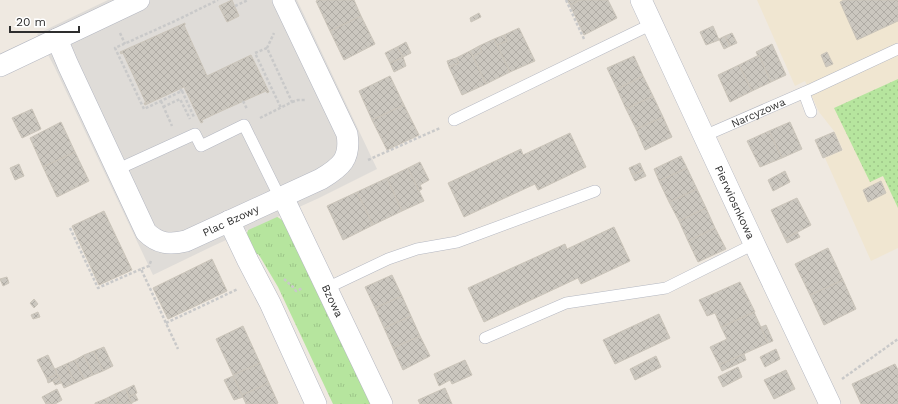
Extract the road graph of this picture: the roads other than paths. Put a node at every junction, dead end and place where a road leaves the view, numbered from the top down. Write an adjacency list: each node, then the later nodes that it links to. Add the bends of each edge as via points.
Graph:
1 (139, 0): 5 (street)
2 (282, 0): 14 (street, Plac Bzowy, via 347,134 348,143 346,155 338,168)
3 (641, 0): 4 (street, Pierwiosnkowa)
4 (652, 24): 10 (lane); 11 (street, Pierwiosnkowa)
5 (57, 39): 7 (street); 15 (street, Plac Bzowy, via 146,232 156,240 176,244)
6 (898, 49): 8 (lane, Narcyzowa)
7 (0, 66)
8 (808, 91): 9 (lane); 11 (lane, Narcyzowa)
9 (812, 112)
10 (454, 120)
11 (704, 136): 16 (street, Pierwiosnkowa)
12 (127, 165): 14 (lane, via 195,134 201,146 244,125)
13 (595, 191): 17 (lane, via 457,242 417,249 388,259)
14 (282, 197): 15 (street, Plac Bzowy); 17 (street, Bzowa)
15 (229, 221): 20 (street)
16 (754, 244): 18 (lane, via 666,288 566,303); 19 (street, Pierwiosnkowa)
17 (327, 288): 21 (street, Bzowa)
18 (486, 338)
19 (827, 398)
20 (316, 404)
21 (382, 404)

